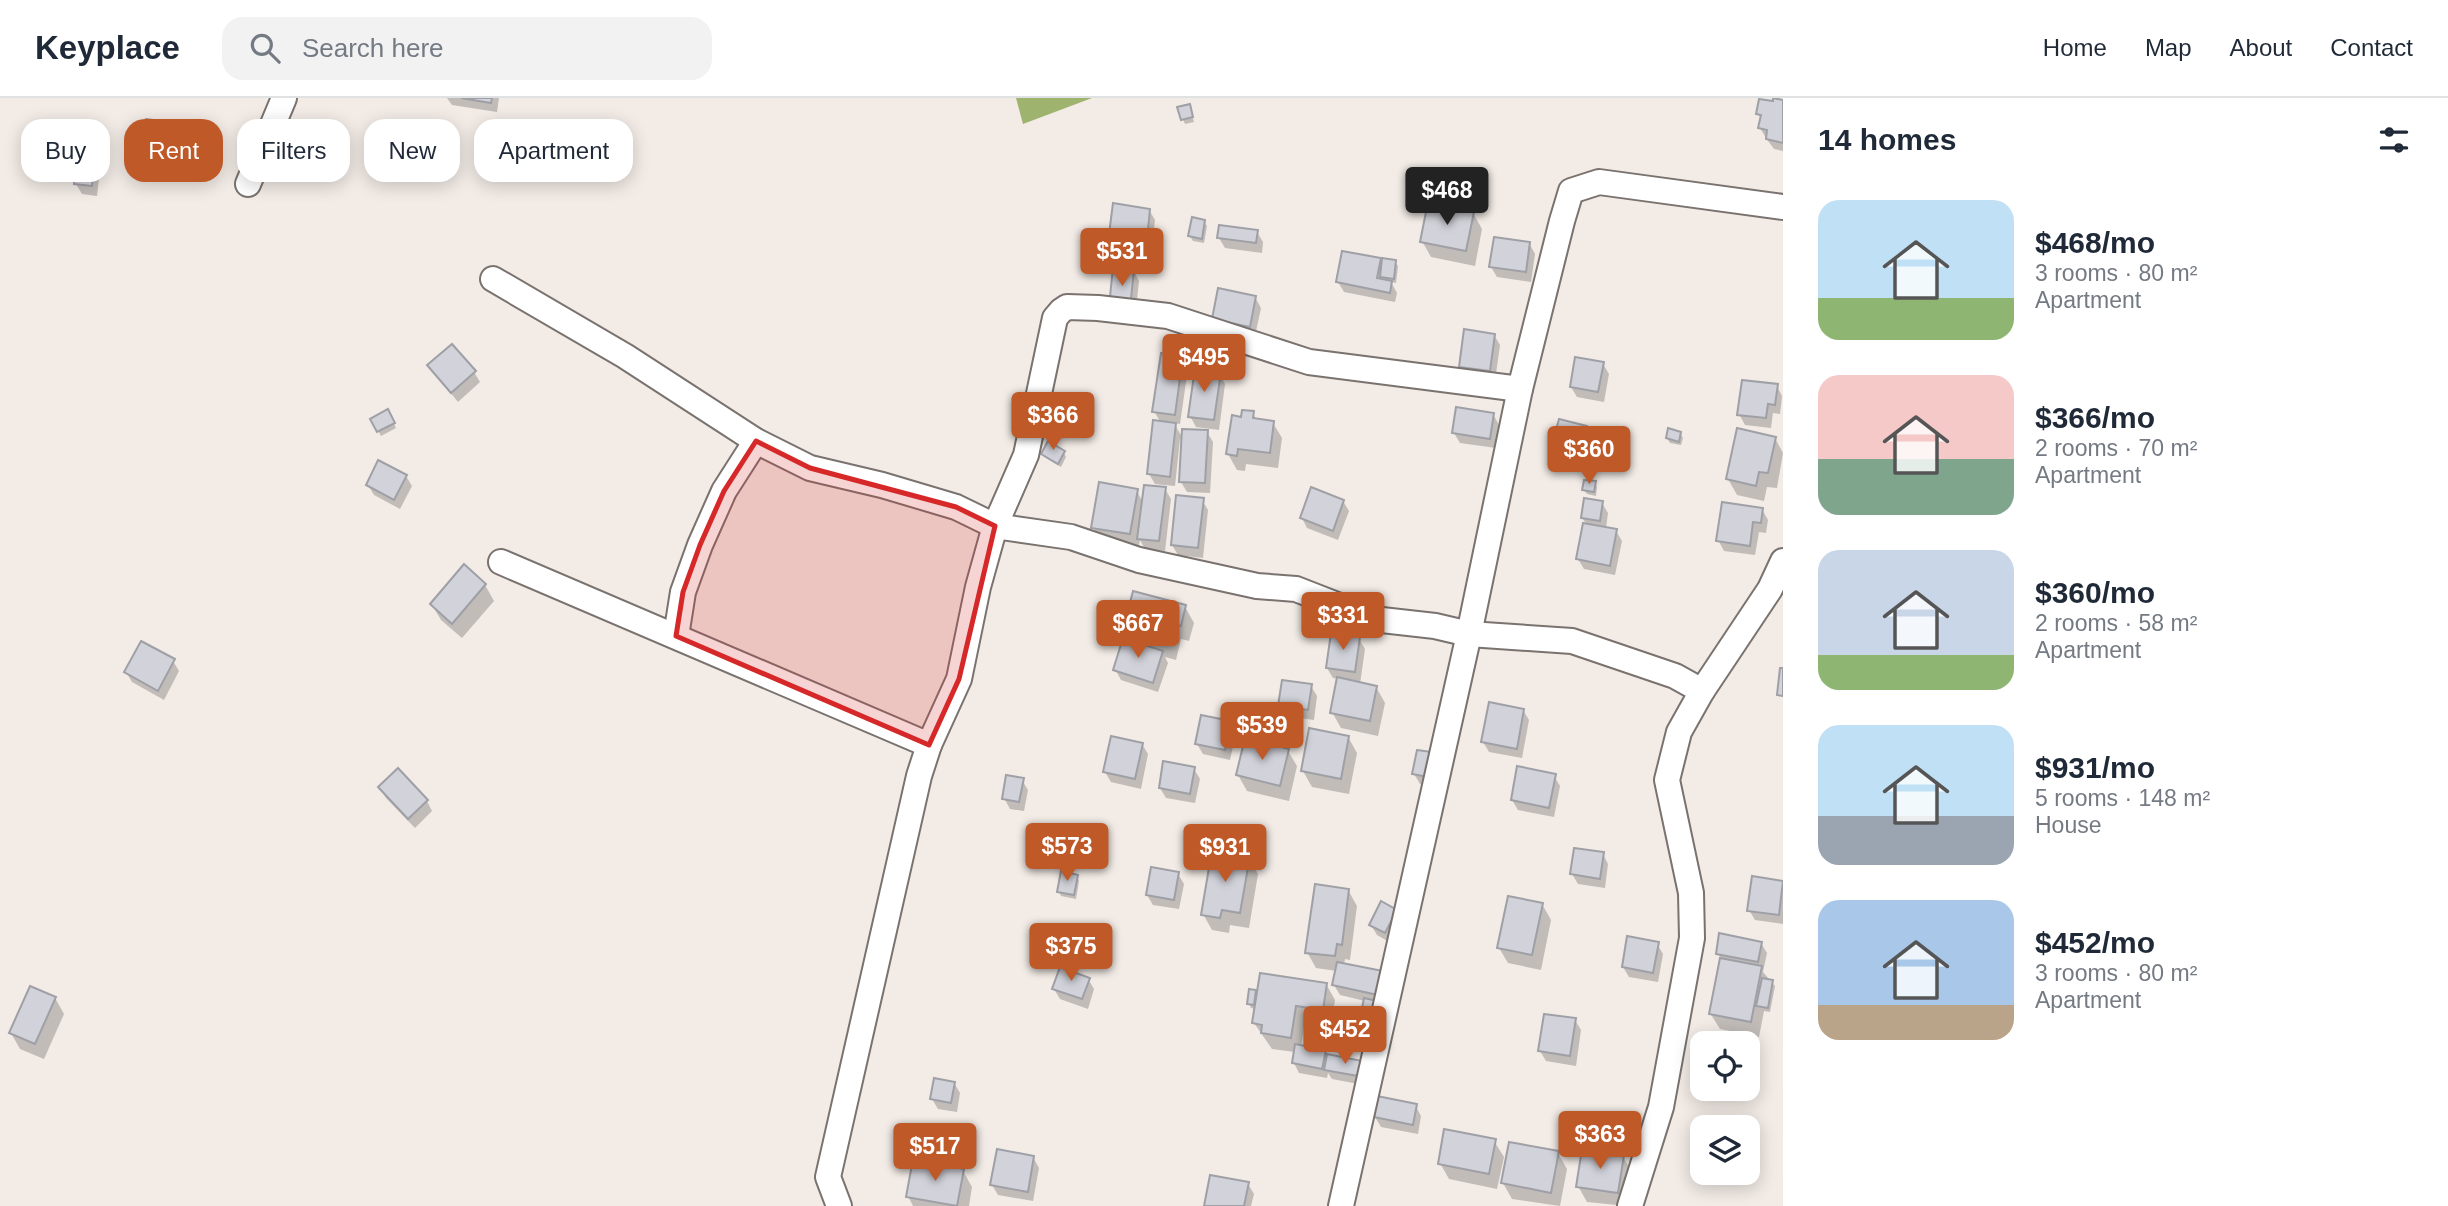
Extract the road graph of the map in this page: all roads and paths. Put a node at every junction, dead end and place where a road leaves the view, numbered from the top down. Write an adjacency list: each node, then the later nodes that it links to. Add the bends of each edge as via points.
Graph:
1 (284, 98): 2 (street)
2 (248, 184)
3 (1783, 207): 5 (street, via 1599,182 1571,191)
4 (493, 279): 6 (street, via 625,356)
5 (1520, 389): 7 (street, via 1309,362 1168,316 1068,307 1055,318 1026,455); 10 (street)
6 (756, 442): 7 (street, via 810,468 956,506); 11 (street, via 724,491 700,545 682,592)
7 (995, 526): 10 (street, via 1071,537 1139,559 1257,586 1296,589 1373,619); 13 (street, via 959,679)
8 (1783, 561): 12 (street, via 1770,589)
9 (501, 562): 11 (street)
10 (1469, 634): 12 (street, via 1572,640 1675,676); 15 (street)
11 (676, 636): 13 (street)
12 (1702, 691): 16 (street, via 1679,732 1667,780 1691,894 1692,938 1661,1107)
13 (929, 745): 14 (street, via 828,1177)
14 (839, 1206)
15 (1341, 1206)
16 (1630, 1206)

